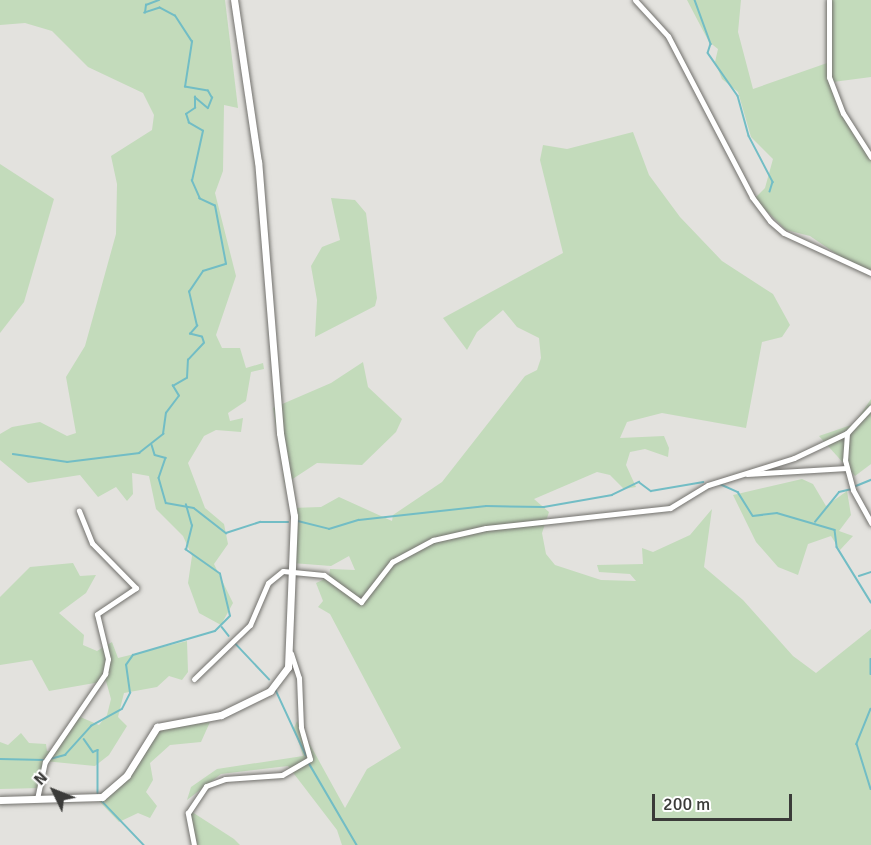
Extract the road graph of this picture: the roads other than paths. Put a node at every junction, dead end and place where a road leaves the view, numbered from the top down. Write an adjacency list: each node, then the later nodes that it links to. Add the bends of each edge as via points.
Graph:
1 (234, 0): 12 (main road, via 258,162 280,433 294,516)
2 (635, 0): 5 (street, via 668,36 752,197 770,221 784,233)
3 (829, 0): 4 (street, via 829,77 843,113)
4 (871, 157)
5 (871, 273)
6 (871, 407): 7 (street)
7 (847, 433): 8 (street); 9 (street)
8 (847, 468): 9 (street); 11 (street, via 860,509)
9 (747, 474): 12 (street, via 708,485 655,512 486,528 433,540 392,562 361,602 324,575)
10 (79, 510): 15 (street, via 92,543 136,588 97,614 108,659 105,674 45,762)
11 (871, 523)
12 (293, 572): 13 (main road); 14 (street, via 271,580 252,622)
13 (291, 653): 15 (main road, via 285,674 267,693 211,720 157,728 127,775 102,797); 17 (street, via 299,678 301,727 310,759 282,775 225,778 206,786 188,813)
14 (194, 679)
15 (37, 799): 16 (main road)
16 (0, 800)
17 (194, 845)

